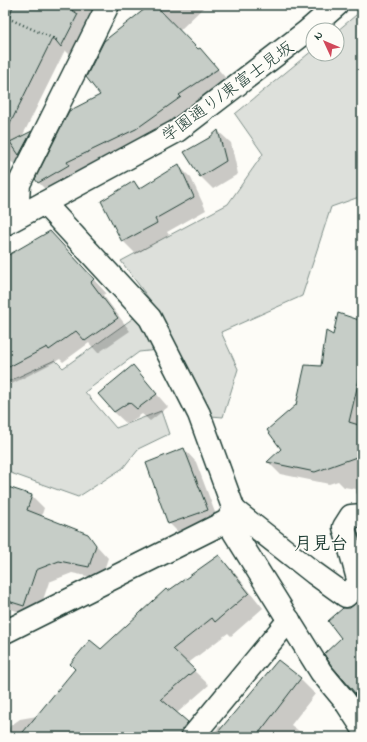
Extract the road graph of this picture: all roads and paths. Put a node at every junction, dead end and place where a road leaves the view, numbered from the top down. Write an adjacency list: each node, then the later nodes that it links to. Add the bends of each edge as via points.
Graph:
1 (108, 5): 4 (street)
2 (337, 5): 5 (street, 学園通り/東富士見坂, via 306,32 177,131)
3 (12, 20): 4 (path, via 54,37)
4 (82, 58): 6 (street, via 19,184)
5 (44, 203): 6 (street, 学園通り/東富士見坂); 7 (street, via 150,318 199,414)
6 (11, 220)
7 (231, 516): 8 (street, via 346,596 359,583 344,527 351,516); 9 (street); 10 (street)
8 (362, 516)
9 (289, 620): 11 (street, via 321,672); 12 (street)
10 (5, 632)
11 (362, 727)
12 (192, 737)

